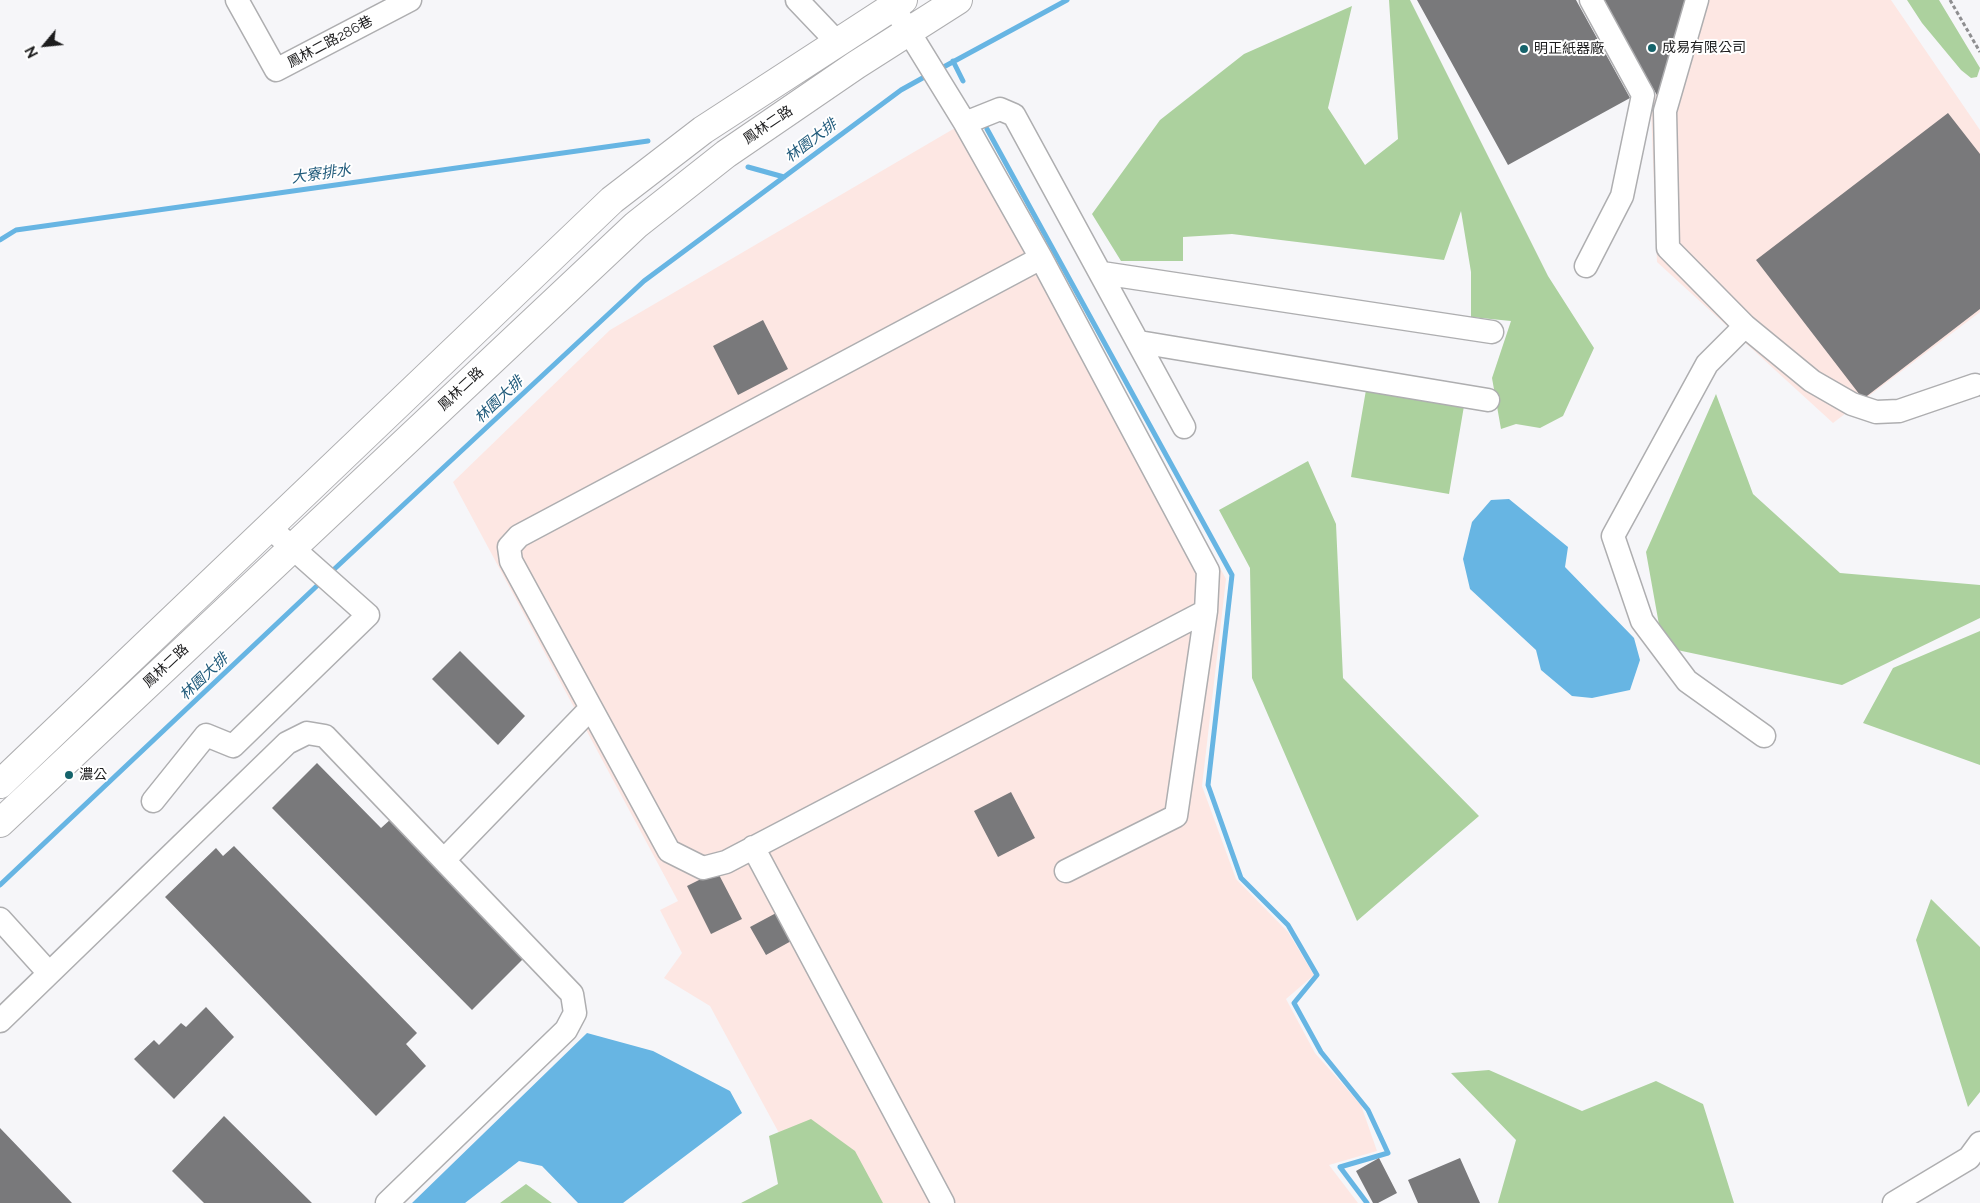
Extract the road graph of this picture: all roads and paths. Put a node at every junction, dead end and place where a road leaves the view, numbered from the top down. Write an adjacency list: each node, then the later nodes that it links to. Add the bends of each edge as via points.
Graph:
1 (237, 0): 2 (street, 鳳林二路286巷, via 276,70)
2 (410, 0)
3 (796, 0): 10 (street)
4 (958, 0): 9 (main road, 鳳林二路)
5 (1591, 0): 14 (street, via 1643,95 1622,196)
6 (1697, 0): 16 (street, via 1665,111 1668,248)
7 (1950, 0): 11 (path)
8 (898, 3): 9 (street); 10 (main road, 鳳林二路)
9 (912, 37): 12 (street); 23 (main road, 鳳林二路, via 856,65 726,154 636,225)
10 (837, 42): 22 (main road, 鳳林二路, via 703,130 612,200)
11 (1980, 52)
12 (965, 123): 13 (street); 15 (street, via 1000,109 1014,115)
13 (1041, 258): 24 (street, via 1208,571); 25 (street, via 519,536 509,547 511,561)
14 (1586, 266)
15 (1102, 273): 17 (street); 18 (street)
16 (1745, 326): 19 (street, via 1812,381 1852,404 1876,412 1899,411); 26 (street, via 1707,364 1613,536 1642,621 1675,666 1687,680)
17 (1492, 332)
18 (1138, 342): 20 (street); 21 (street)
19 (1975, 385)
20 (1488, 400)
21 (1184, 428)
22 (269, 527): 23 (street); 27 (main road, 鳳林二路)
23 (301, 554): 28 (street, via 368,615 233,746 206,735); 29 (main road, 鳳林二路)
24 (1206, 611): 30 (street); 32 (street, via 1176,816)
25 (591, 708): 30 (street, via 668,851 702,868 726,862); 31 (street)
26 (1764, 736)
27 (0, 784)
28 (153, 801)
29 (0, 823)
30 (754, 847): 38 (street)
31 (444, 860): 34 (street, via 325,736 307,733 287,742); 37 (street, via 572,994 575,1013 566,1030)
32 (1066, 871)
33 (0, 918): 34 (street)
34 (49, 973): 35 (street)
35 (0, 1021)
36 (1980, 1143): 39 (street, via 1969,1158)
37 (388, 1203)
38 (943, 1203)
39 (1894, 1203)

